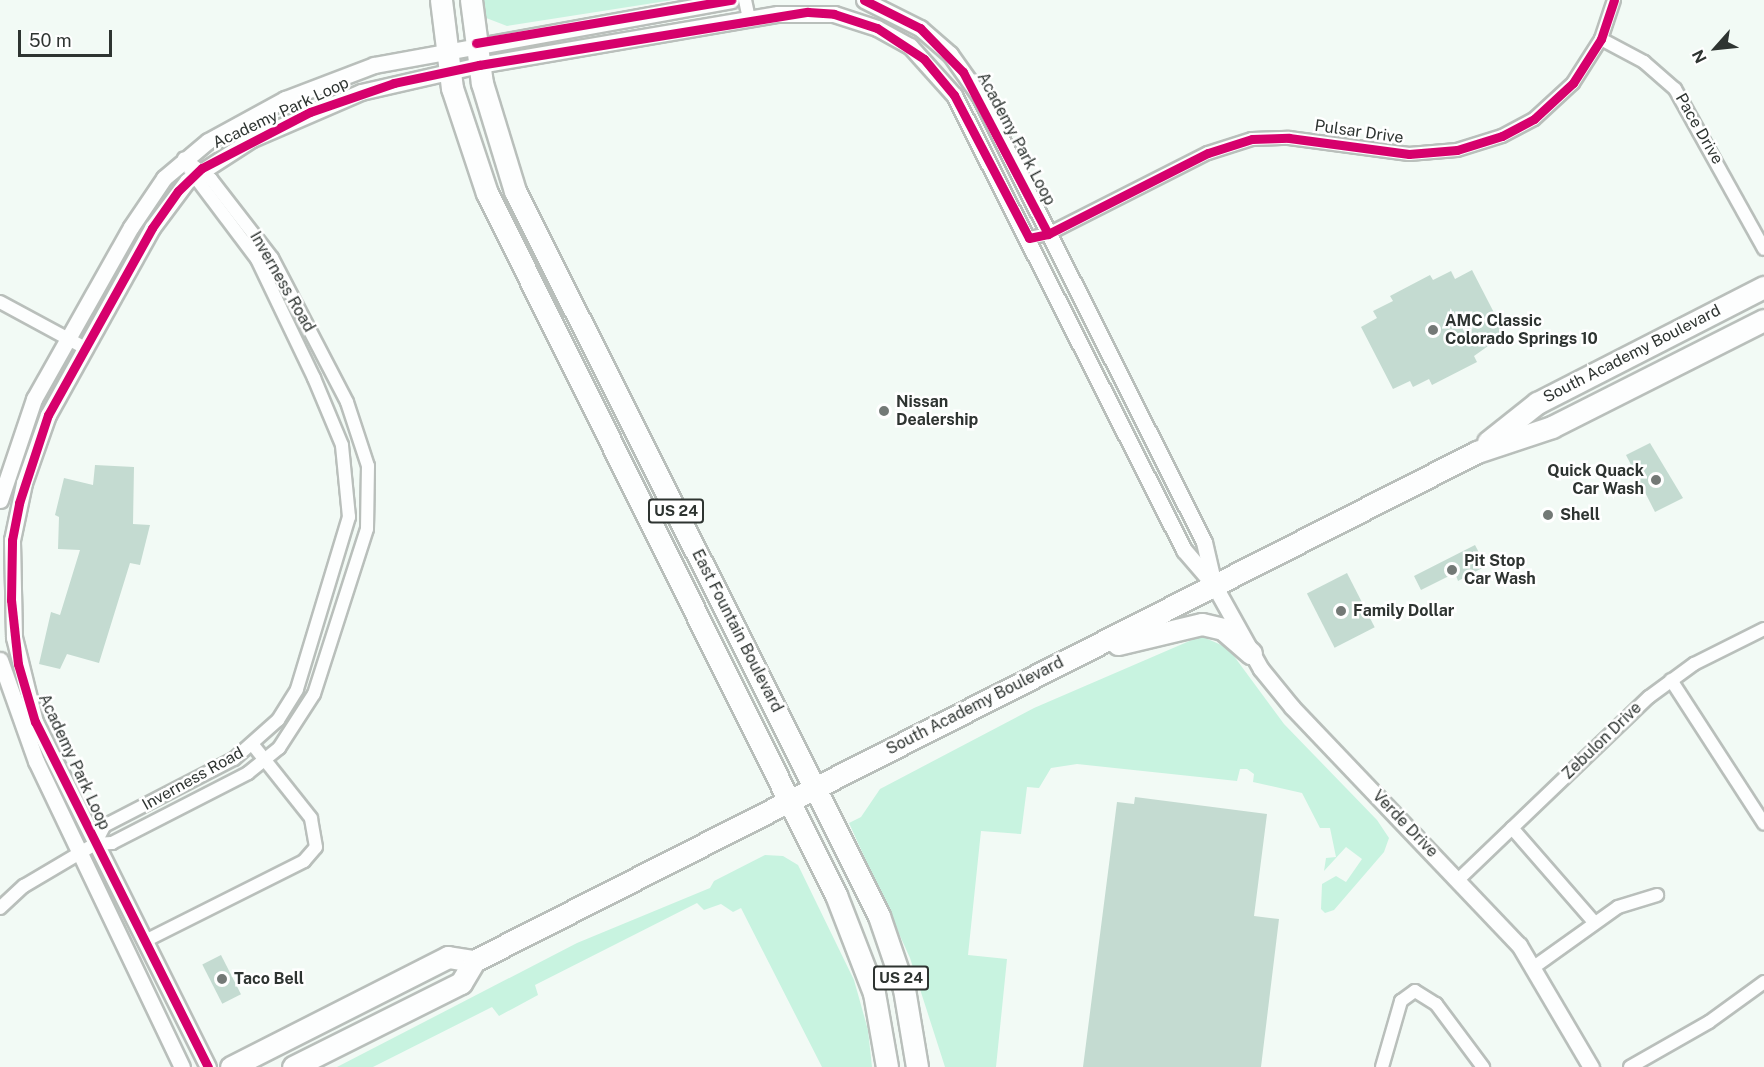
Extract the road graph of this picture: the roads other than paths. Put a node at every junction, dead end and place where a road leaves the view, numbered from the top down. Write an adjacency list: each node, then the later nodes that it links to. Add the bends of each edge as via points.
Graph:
1 (441, 0): 10 (highway, East Fountain Boulevard / US 24)
2 (471, 0): 9 (highway, East Fountain Boulevard / US 24)
3 (731, 0): 9 (street, Academy Park Loop)
4 (745, 0): 7 (street)
5 (864, 0): 15 (street, Academy Park Loop, via 920,28 963,72)
6 (1614, 0): 8 (street, Pulsar Drive)
7 (749, 19): 11 (street, Academy Park Loop); 16 (street, Academy Park Loop, via 808,12 834,14 877,28 910,46 954,95)
8 (1601, 39): 15 (street, Pulsar Drive, via 1573,83 1548,108 1486,142 1409,154 1298,139 1252,139 1208,153); 17 (street, Pace Drive, via 1644,62 1675,88)
9 (476, 43): 10 (street, Academy Park Loop); 11 (highway, East Fountain Boulevard / US 24)
10 (446, 49): 12 (highway, East Fountain Boulevard / US 24); 13 (street, Academy Park Loop, via 374,65 316,85 249,117)
11 (479, 64): 12 (street, Academy Park Loop); 34 (highway, East Fountain Boulevard / US 24, via 498,143 525,212)
12 (449, 71): 14 (street, Academy Park Loop, via 361,92 316,110); 35 (highway, East Fountain Boulevard / US 24, via 465,136 487,193)
13 (184, 159): 14 (street, Inverness Road); 21 (street, Academy Park Loop, via 148,198)
14 (198, 172): 22 (street, Academy Park Loop, via 165,208); 32 (street, Inverness Road, via 257,259 331,416 348,476 349,517 297,689 278,720); 33 (street, Inverness Road, via 272,258 347,402 368,466 367,529 326,660 302,720)
15 (1048, 234): 16 (street, Pulsar Drive); 26 (street, Academy Park Loop, via 1204,542)
16 (1032, 243): 26 (street, Academy Park Loop, via 1184,550)
17 (1764, 249)
18 (1764, 287): 23 (highway, South Academy Boulevard, via 1537,403)
19 (0, 302): 21 (street)
20 (1764, 320): 23 (highway, South Academy Boulevard, via 1552,427)
21 (68, 337): 22 (street); 24 (street, Academy Park Loop, via 30,408)
22 (85, 348): 25 (street, Academy Park Loop, via 48,415)
23 (1477, 452): 26 (highway, South Academy Boulevard)
24 (0, 500)
25 (6, 539): 38 (street, Academy Park Loop, via 22,681 46,746)
26 (1214, 585): 28 (street, Verde Drive); 29 (highway, South Academy Boulevard)
27 (1764, 629): 31 (street, Zebulon Drive)
28 (1251, 653): 29 (highway, via 1223,629 1202,624); 40 (street, Verde Drive, via 1292,707)
29 (1074, 656): 34 (highway, South Academy Boulevard)
30 (0, 660): 39 (street, Academy Park Loop, via 36,761)
31 (1671, 680): 36 (street); 37 (street, Zebulon Drive)
32 (253, 745): 33 (street); 38 (street, Inverness Road, via 104,826)
33 (265, 760): 38 (street, Inverness Road, via 112,843); 44 (street, via 311,818 318,838 311,855)
34 (816, 787): 35 (highway, South Academy Boulevard); 55 (highway, East Fountain Boulevard / US 24, via 893,951)
35 (788, 801): 45 (highway, South Academy Boulevard); 54 (highway, East Fountain Boulevard / US 24, via 860,950 874,993)
36 (1764, 824)
37 (1512, 828): 40 (street, Zebulon Drive); 43 (street)
38 (95, 844): 39 (street); 44 (street, Academy Park Loop)
39 (82, 852): 42 (street, via 24,886); 49 (street, Academy Park Loop)
40 (1459, 879): 46 (street, Verde Drive)
41 (1657, 895): 43 (street, via 1618,907)
42 (0, 908)
43 (1595, 923): 46 (street)
44 (145, 941): 50 (street, Academy Park Loop)
45 (474, 961): 48 (highway, via 448,957); 53 (highway, South Academy Boulevard, via 461,983)
46 (1534, 967): 58 (street, Verde Drive)
47 (1764, 981): 59 (street, via 1709,1022)
48 (371, 996): 51 (highway); 52 (highway, via 338,1028)
49 (182, 1067)
50 (208, 1067)
51 (231, 1067)
52 (260, 1067)
53 (293, 1067)
54 (887, 1067)
55 (917, 1067)
56 (1382, 1067): 57 (street, via 1401,1001 1415,990 1436,1004)
57 (1483, 1067)
58 (1591, 1067)
59 (1630, 1067)

